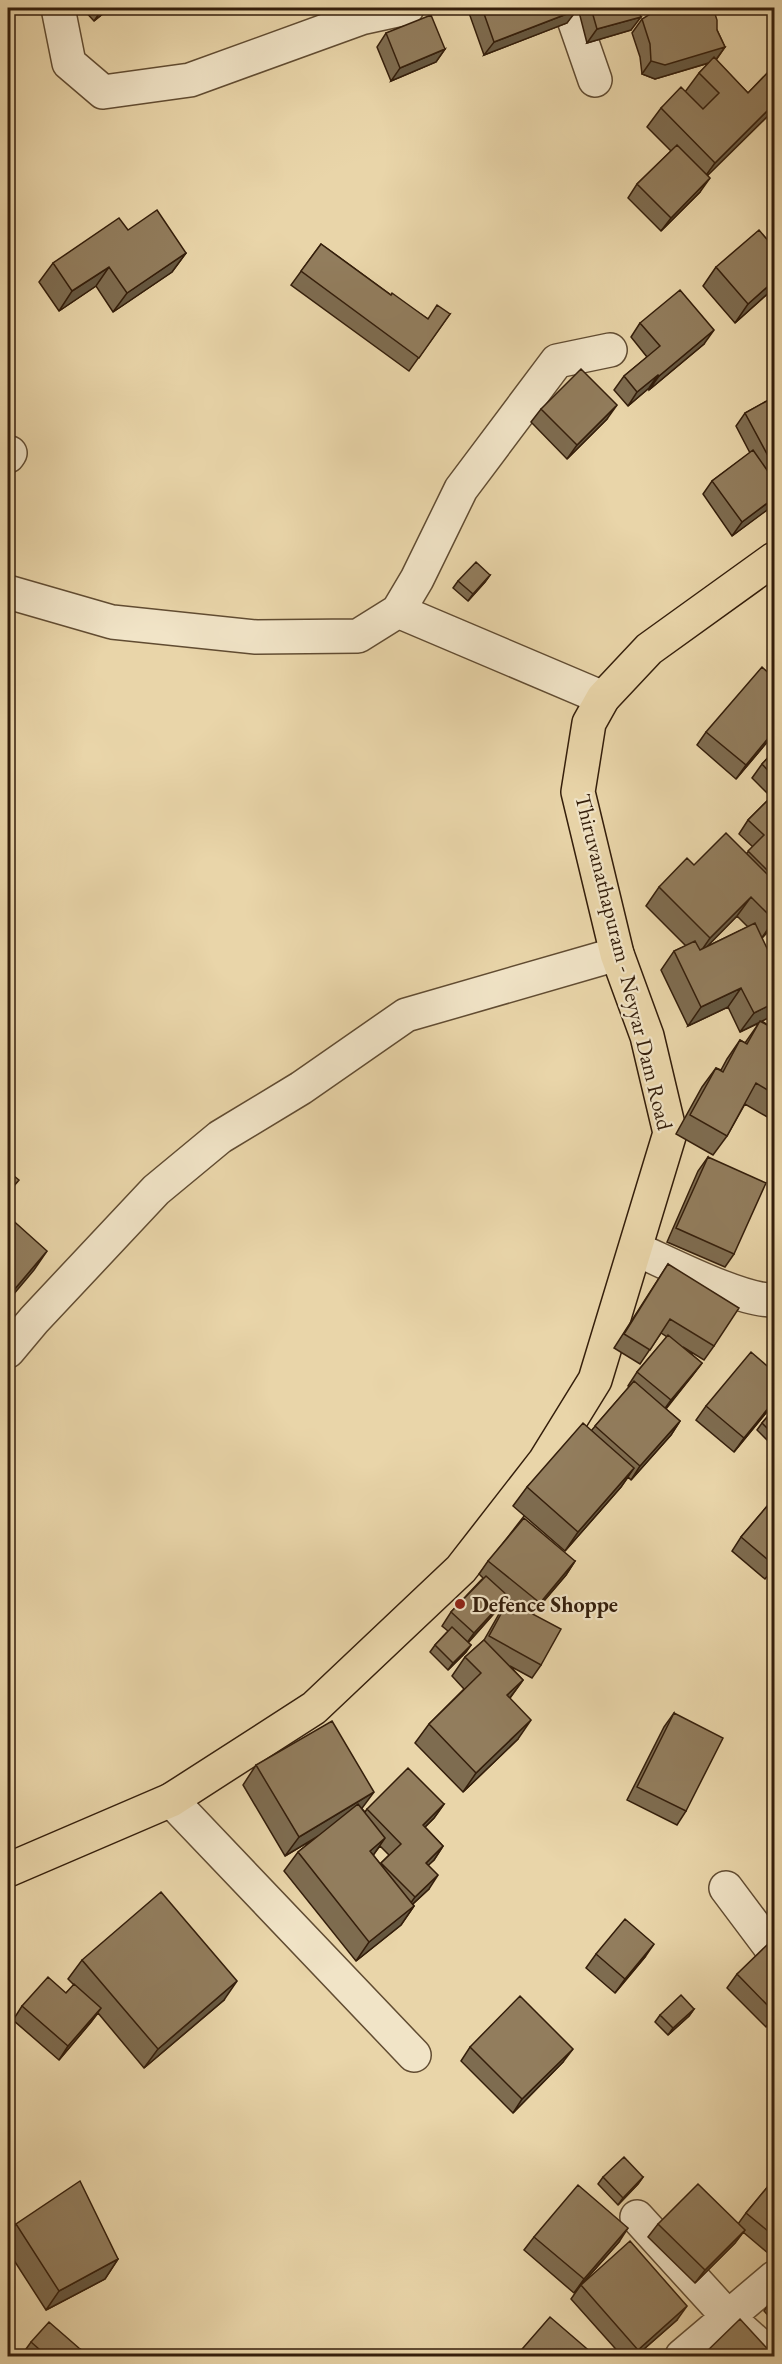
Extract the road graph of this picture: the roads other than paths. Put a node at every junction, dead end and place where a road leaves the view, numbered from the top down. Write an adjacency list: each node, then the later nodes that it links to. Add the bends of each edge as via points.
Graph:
1 (58, 8): 2 (street, via 69,63 103,92 190,80 361,18)
2 (407, 8)
3 (570, 8): 4 (street)
4 (595, 80)
5 (610, 350): 8 (street, via 557,362 461,489)
6 (774, 559): 9 (main road, Thiruvanathapuram - Neyyar Dam Road, via 649,649)
7 (8, 592): 8 (street, via 112,622 256,637 358,636)
8 (398, 611): 9 (street)
9 (603, 698): 10 (main road, Thiruvanathapuram - Neyyar Dam Road, via 589,723 578,792)
10 (617, 954): 11 (main road, Thiruvanathapuram - Neyyar Dam Road, via 647,1036 670,1133); 13 (street, via 406,1015 301,1088 220,1137 156,1190)
11 (636, 1249): 12 (street, via 726,1288 764,1301); 14 (main road, Thiruvanathapuram - Neyyar Dam Road, via 595,1380 545,1461 461,1569 314,1708)
12 (774, 1300)
13 (8, 1352)
14 (171, 1800): 15 (main road, Thiruvanathapuram - Neyyar Dam Road); 18 (street)
15 (8, 1870)
16 (726, 1888): 17 (street)
17 (774, 1952)
18 (414, 2055)
19 (637, 2217): 21 (street)
20 (774, 2278): 21 (street)
21 (729, 2318): 22 (street); 23 (street)
22 (682, 2356)
23 (771, 2356)

